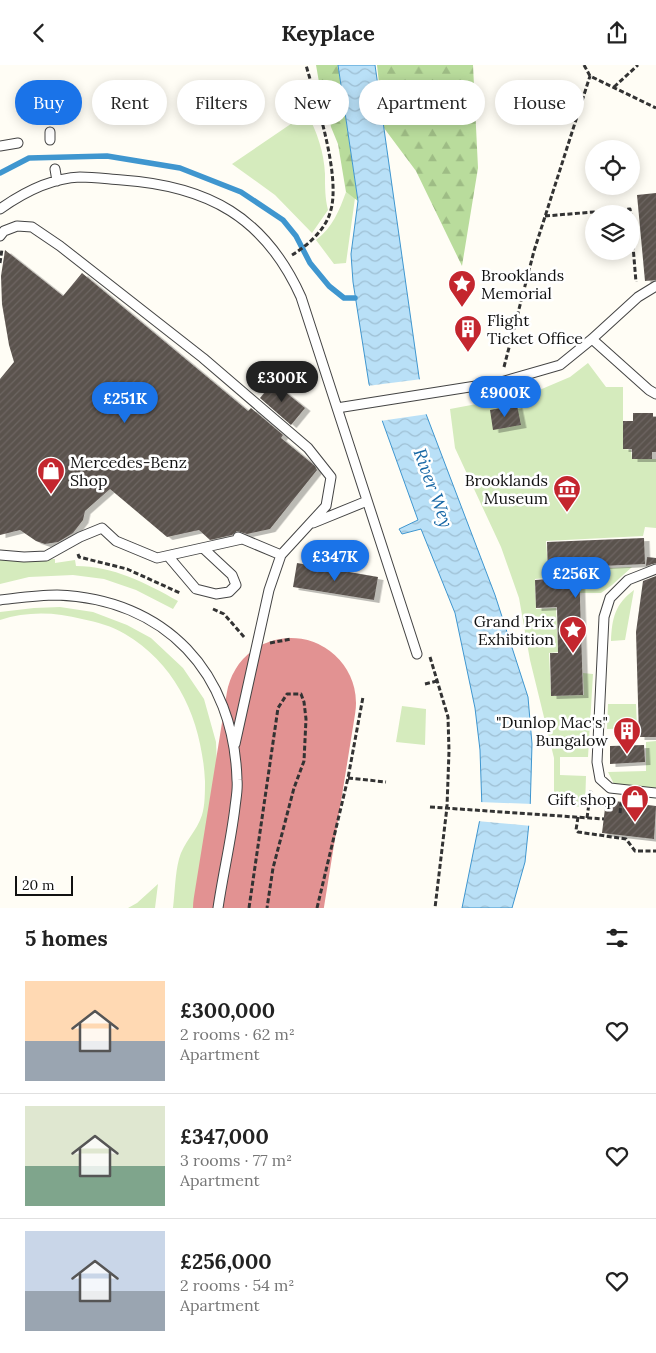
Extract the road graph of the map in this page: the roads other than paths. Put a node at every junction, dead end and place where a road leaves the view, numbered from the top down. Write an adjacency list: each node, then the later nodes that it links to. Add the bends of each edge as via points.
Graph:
1 (18, 143): 2 (lane)
2 (0, 146)
3 (55, 169): 4 (lane)
4 (57, 181): 5 (lane, via 40,186); 10 (lane, via 80,177 166,185 221,204 249,224 292,277)
5 (0, 209)
6 (0, 236): 12 (lane, via 17,226 32,227 202,358 308,448 331,477 326,507)
7 (656, 287): 8 (lane, via 638,297)
8 (592, 339): 9 (lane); 10 (lane, via 560,365 500,382)
9 (656, 394)
10 (337, 408): 11 (lane)
11 (367, 501): 12 (lane); 19 (lane)
12 (310, 524): 15 (lane)
13 (203, 549): 15 (lane, via 240,538); 16 (lane); 16 (lane, via 232,575 236,585 229,592 216,594 196,589)
14 (0, 555): 16 (lane, via 46,556 102,528 116,541 157,558)
15 (281, 555): 20 (lane, via 269,590)
16 (168, 556)
17 (656, 569): 21 (lane, via 628,580 610,598 604,617 597,762 600,779 610,789)
18 (2, 600): 20 (lane, via 56,595 87,598 140,615 170,632 192,653 212,682 226,713)
19 (417, 653)
20 (235, 745): 22 (lane, via 236,800)
21 (656, 793)
22 (218, 908)

